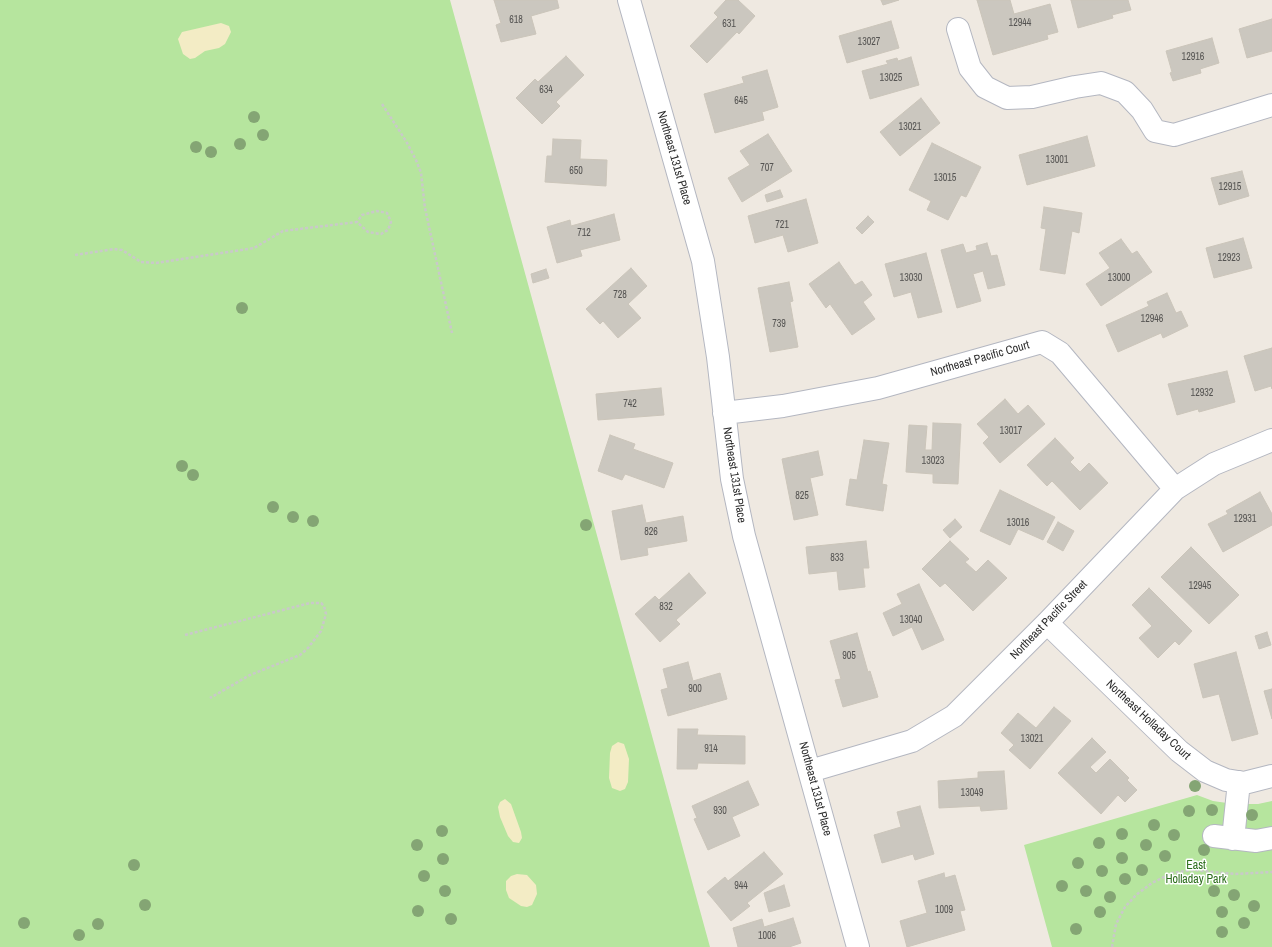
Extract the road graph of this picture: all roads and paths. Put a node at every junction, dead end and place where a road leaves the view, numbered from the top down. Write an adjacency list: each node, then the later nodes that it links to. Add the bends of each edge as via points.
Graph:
1 (629, 0): 8 (street, Northeast 131st Place, via 703,261)
2 (958, 28): 4 (street, via 970,68 985,87 1007,98 1032,97 1101,83 1125,92 1142,110 1155,131 1174,135)
3 (382, 104): 7 (path, via 406,141 420,173)
4 (1272, 105)
5 (357, 222): 5 (path, via 365,230 375,234 388,230 391,222 387,213 377,211 362,215); 6 (path, via 283,231 254,248 156,263 141,262 122,250 114,249)
6 (75, 255)
7 (452, 333)
8 (724, 413): 10 (street, Northeast Pacific Court, via 783,406 878,388 1042,342 1060,353); 14 (street, Northeast 131st Place, via 732,479 744,536)
9 (1272, 440): 10 (street, Northeast Pacific Street, via 1214,464)
10 (1175, 489): 11 (street, Northeast Pacific Street)
11 (1047, 623): 14 (street, Northeast Pacific Street, via 954,716 912,741); 16 (street, Northeast Holladay Court, via 1179,751 1205,771 1226,780)
12 (185, 635): 13 (path, via 310,603 321,603 324,606 326,614 321,631 300,655 250,675)
13 (210, 698)
14 (810, 771): 19 (street, Northeast 131st Place)
15 (1269, 777): 16 (street, Northeast Holladay Court)
16 (1239, 782): 17 (street, via 1223,838)
17 (1272, 838)
18 (1272, 872): 20 (path, via 1235,874 1192,870 1172,873 1152,883 1125,907 1116,924)
19 (858, 947)
20 (1112, 947)

